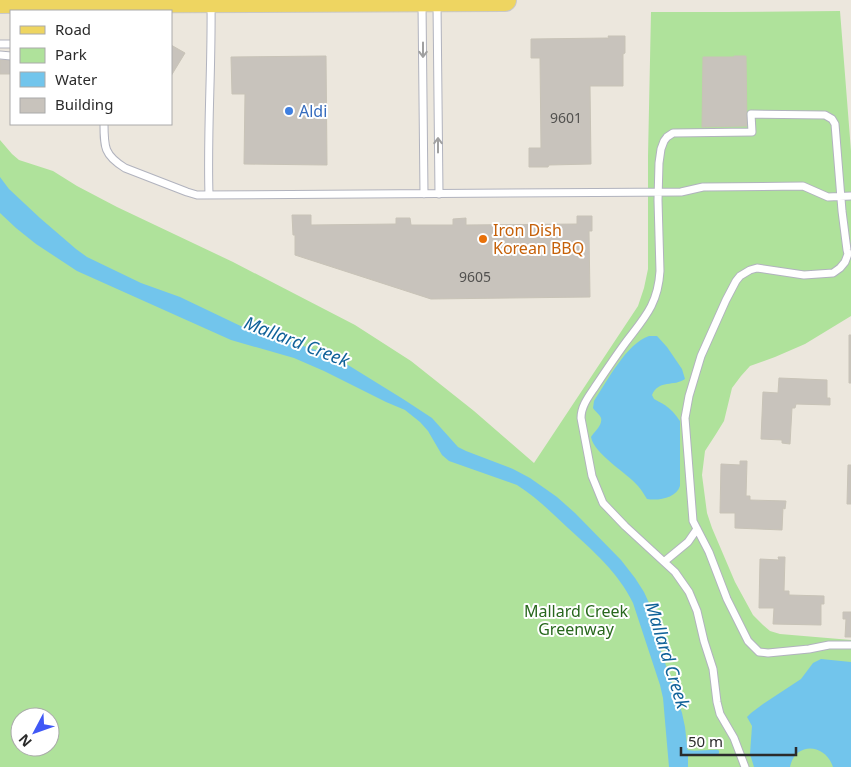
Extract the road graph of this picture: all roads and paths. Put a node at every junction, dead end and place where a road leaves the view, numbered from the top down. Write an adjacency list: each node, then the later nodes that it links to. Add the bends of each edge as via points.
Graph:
1 (212, 0): 3 (main road); 5 (main road); 10 (lane)
2 (505, 0): 3 (main road)
3 (430, 1): 8 (lane, one-way to 8); 9 (lane, one-way to 3)
4 (0, 2): 5 (main road)
5 (102, 6)
6 (104, 125): 10 (lane, via 106,150 117,163 187,192)
7 (658, 192): 9 (lane); 12 (lane, via 681,192 703,187 803,186 824,196); 12 (lane, via 661,149 673,132 752,132 751,114 820,115 828,116 835,124); 14 (lane, via 660,279 654,302 586,400 581,418 592,476 603,503)
8 (424, 194): 9 (lane); 10 (lane)
9 (438, 194)
10 (209, 195)
11 (851, 196): 12 (lane)
12 (840, 197): 13 (lane, via 848,254 840,268 828,274 804,275 757,268 745,272 732,288 706,344 685,413 692,516)
13 (697, 529): 14 (lane, via 688,542); 15 (lane, via 736,618 748,641 759,652 768,654)
14 (665, 561): 16 (lane, via 681,579 697,611 714,674 720,714)
15 (851, 645)
16 (745, 767)

